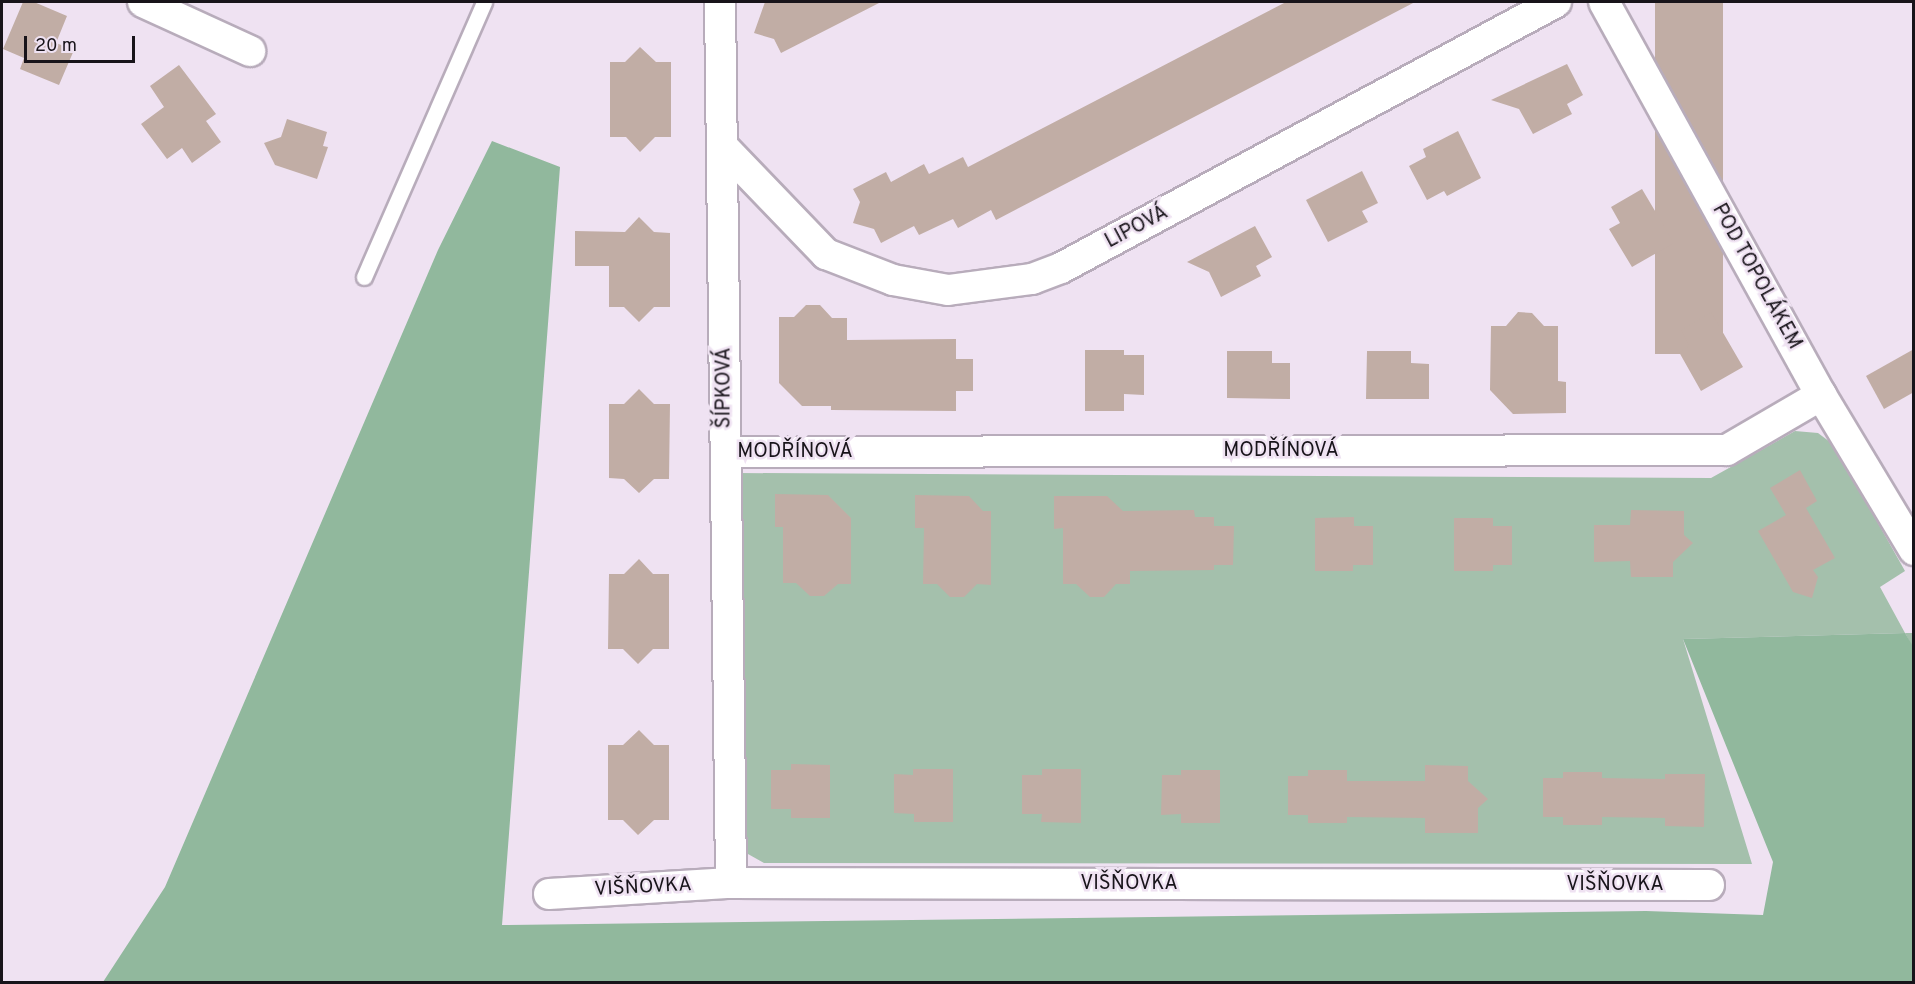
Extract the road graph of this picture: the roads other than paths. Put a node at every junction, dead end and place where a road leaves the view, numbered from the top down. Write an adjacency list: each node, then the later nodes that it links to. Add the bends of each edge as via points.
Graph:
1 (143, 2): 6 (street)
2 (484, 2): 8 (lane)
3 (720, 2): 7 (street, ŠÍPKOVÁ)
4 (1556, 2): 7 (street, LIPOVÁ, via 1061,268 1032,279 948,290 892,280 826,254)
5 (1604, 2): 9 (street, POD TOPOLÁKEM)
6 (250, 51)
7 (723, 147): 10 (street, ŠÍPKOVÁ)
8 (364, 277)
9 (1821, 395): 10 (street, MODŘÍNOVÁ, via 1727,450); 11 (street, POD TOPOLÁKEM)
10 (726, 452): 12 (street, ŠÍPKOVÁ)
11 (1914, 550)
12 (731, 883): 13 (street, VIŠŇOVKA); 14 (street, VIŠŇOVKA)
13 (1709, 885)
14 (549, 894)

